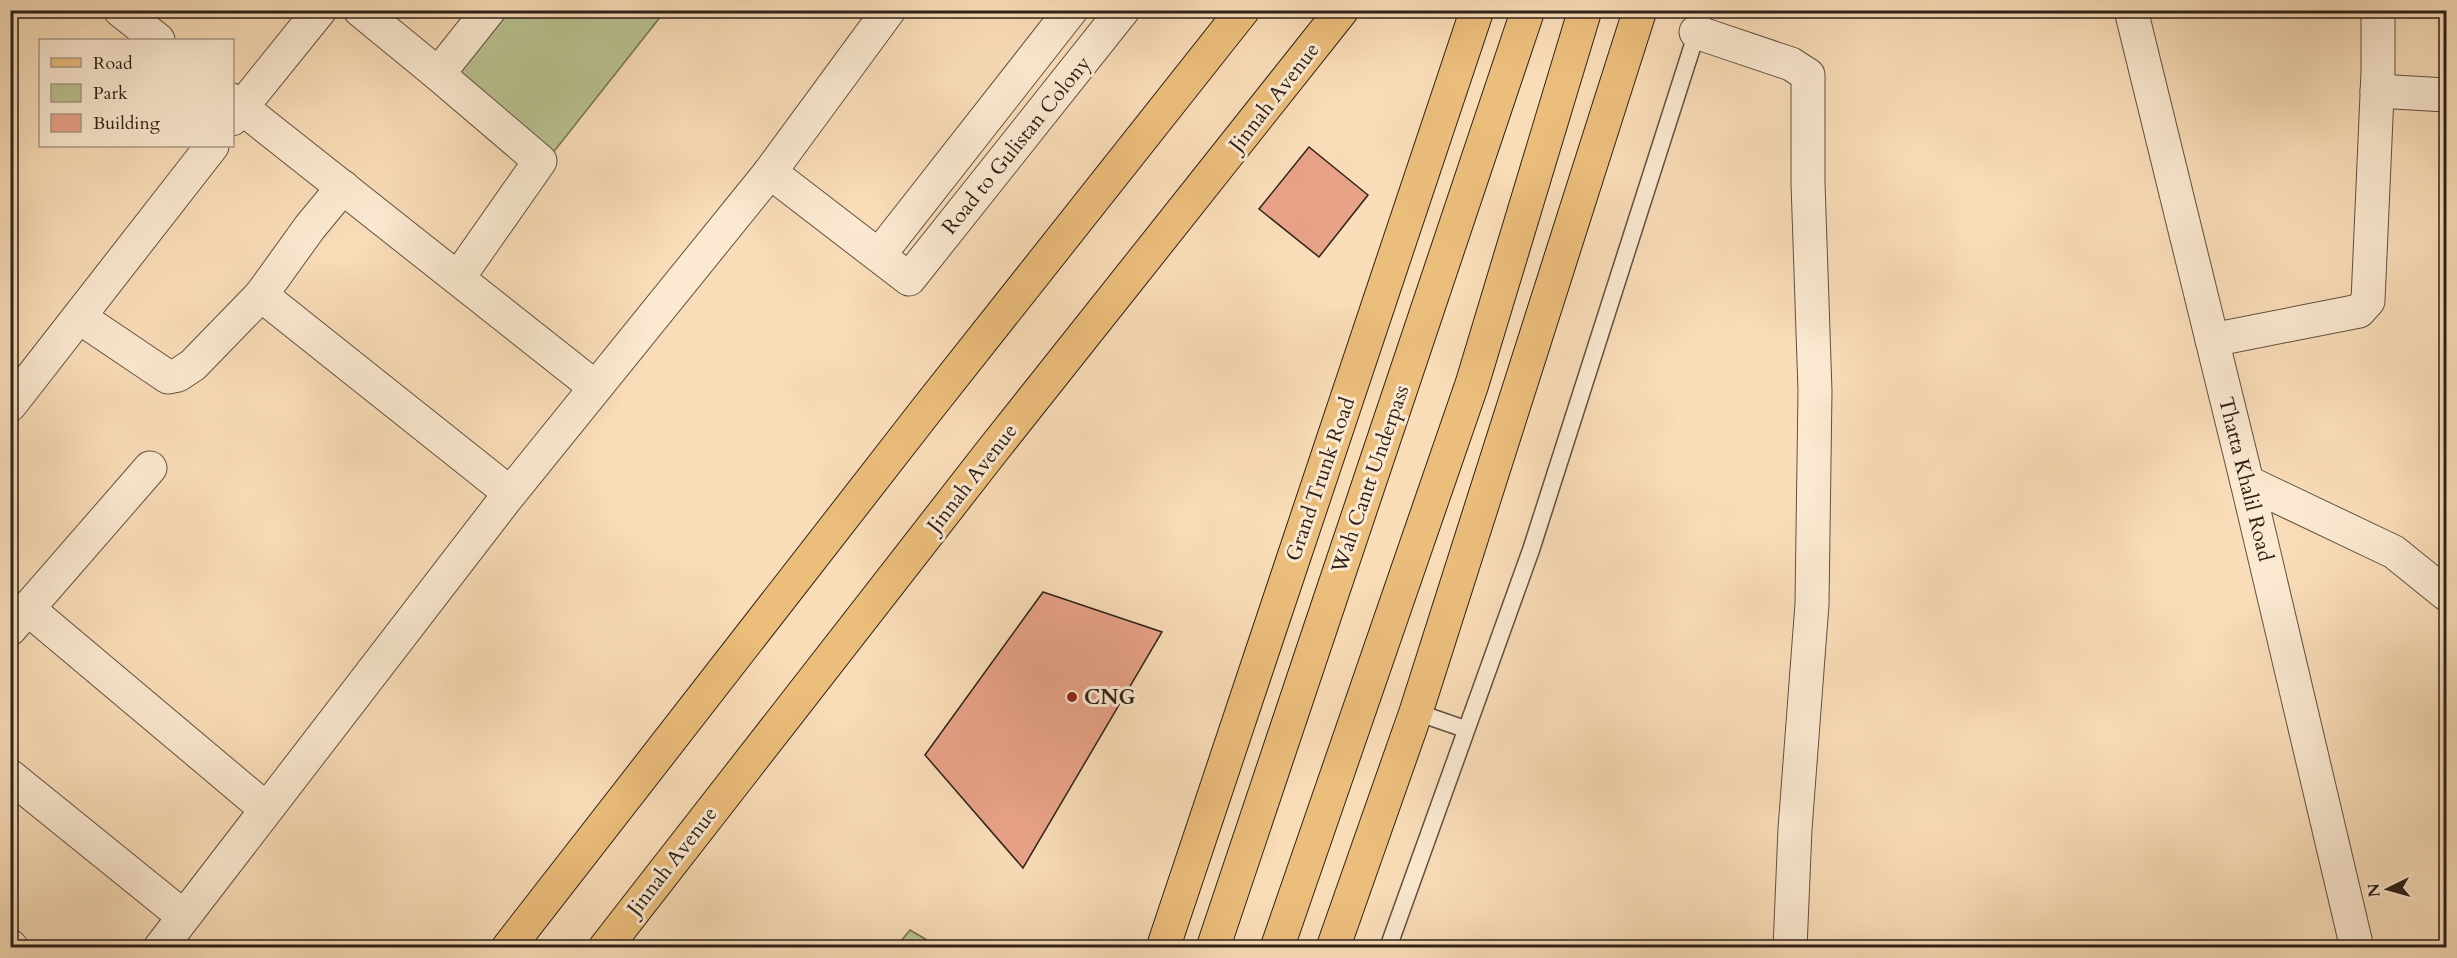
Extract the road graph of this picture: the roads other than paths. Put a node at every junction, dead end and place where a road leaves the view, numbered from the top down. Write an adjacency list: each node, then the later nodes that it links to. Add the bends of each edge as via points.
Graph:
1 (320, 10): 21 (street)
2 (360, 10): 18 (street)
3 (489, 10): 18 (street)
4 (890, 10): 23 (street)
5 (1071, 10): 25 (street)
6 (1123, 10): 25 (street, Road to Gulistan Colony, via 909,279)
7 (1243, 10): 43 (main road)
8 (1342, 10): 44 (main road, Jinnah Avenue)
9 (1477, 10): 45 (main road, Grand Trunk Road)
10 (1528, 10): 46 (main road, Wah Cantt Underpass)
11 (1585, 10): 47 (main road, via 1472,384)
12 (1640, 10): 37 (main road)
13 (2132, 10): 29 (street, Thatta Khalil Road)
14 (2378, 10): 19 (street)
15 (124, 12): 17 (street)
16 (1700, 21): 38 (lane, via 1531,550); 50 (street, via 1808,75 1815,391 1812,604)
17 (157, 39)
18 (438, 74): 26 (street, via 540,161)
19 (2377, 91): 20 (street); 29 (street, via 2368,301 2359,311)
20 (2446, 94)
21 (236, 109): 24 (street)
22 (211, 147): 28 (street)
23 (770, 172): 25 (street); 30 (street)
24 (343, 187): 26 (street); 27 (street)
25 (879, 255)
26 (458, 278): 30 (street)
27 (261, 295): 28 (street, via 193,364 168,377); 34 (street)
28 (79, 317): 31 (street)
29 (2212, 340): 33 (street, Thatta Khalil Road)
30 (596, 387): 34 (street)
31 (10, 405)
32 (150, 468): 36 (street)
33 (2247, 482): 35 (street, via 2394,552); 51 (street, Thatta Khalil Road)
34 (510, 493): 40 (street)
35 (2446, 594)
36 (19, 618): 40 (street)
37 (1416, 712): 38 (lane); 48 (main road)
38 (1465, 729): 49 (lane)
39 (10, 776): 41 (street)
40 (266, 809): 41 (street)
41 (183, 916): 42 (street)
42 (160, 948)
43 (508, 948)
44 (605, 948)
45 (1163, 948)
46 (1213, 948)
47 (1277, 948)
48 (1333, 948)
49 (1389, 948)
50 (1790, 948)
51 (2357, 948)

